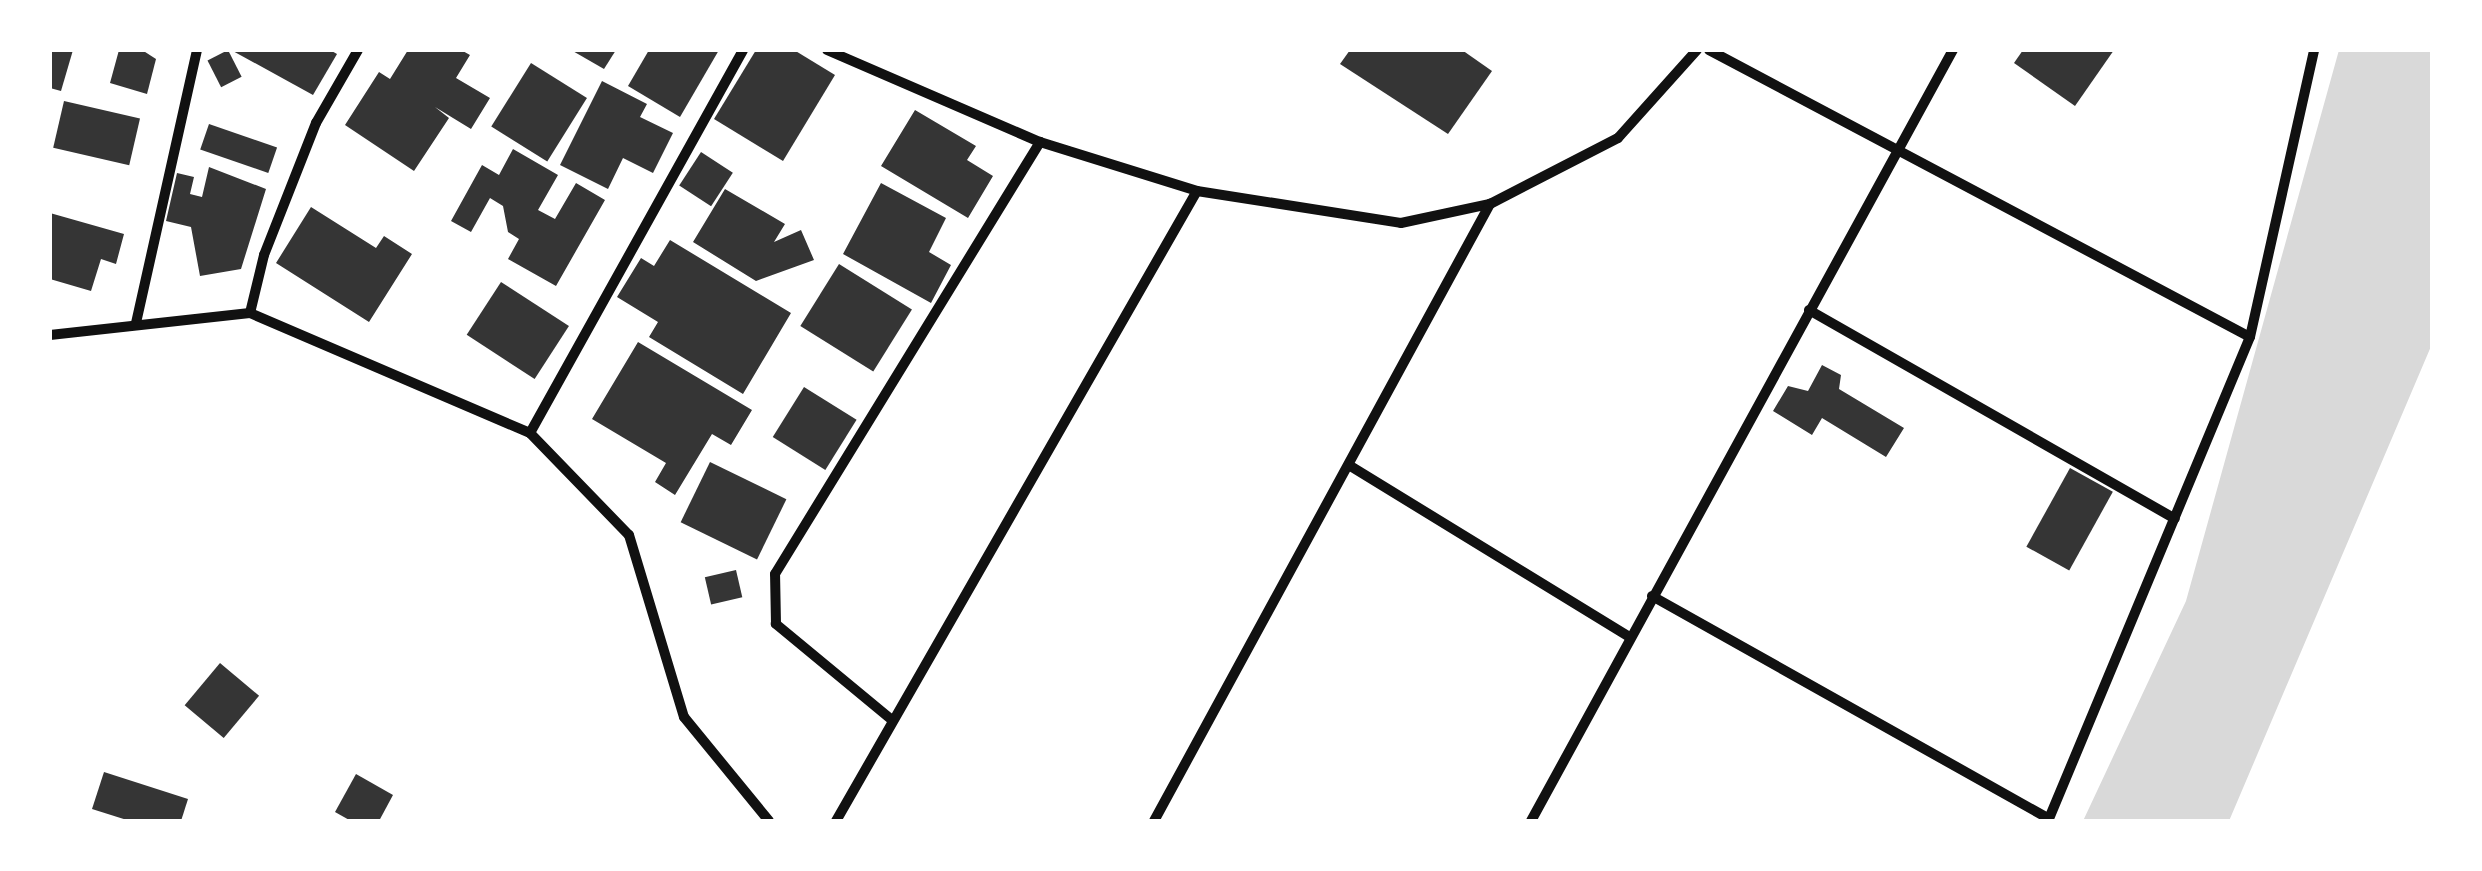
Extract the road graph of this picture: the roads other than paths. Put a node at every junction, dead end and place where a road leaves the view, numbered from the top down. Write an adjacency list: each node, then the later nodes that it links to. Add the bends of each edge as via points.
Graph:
1 (197, 50): 15 (street)
2 (358, 50): 14 (street, via 316,123 264,256)
3 (743, 50): 18 (street)
4 (826, 50): 9 (street)
5 (1696, 50): 12 (street, via 1618,138)
6 (1709, 50): 10 (street)
7 (1953, 50): 10 (street)
8 (2314, 50): 17 (street)
9 (1040, 142): 11 (street); 23 (street, via 776,574 776,624)
10 (1899, 148): 13 (street); 17 (street)
11 (1197, 191): 12 (street, via 1401,224); 23 (street)
12 (1490, 204): 19 (street)
13 (1809, 310): 20 (street); 21 (street)
14 (250, 313): 15 (street); 18 (street)
15 (136, 324): 16 (street)
16 (50, 335)
17 (2250, 338): 20 (street)
18 (530, 432): 25 (street, via 629,535 684,717 746,801)
19 (1352, 467): 22 (street); 27 (street)
20 (2176, 519): 24 (street)
21 (1652, 596): 22 (street); 24 (street)
22 (1628, 638): 28 (street)
23 (892, 720): 26 (street)
24 (2049, 820)
25 (769, 821)
26 (836, 821)
27 (1154, 821)
28 (1530, 821)

